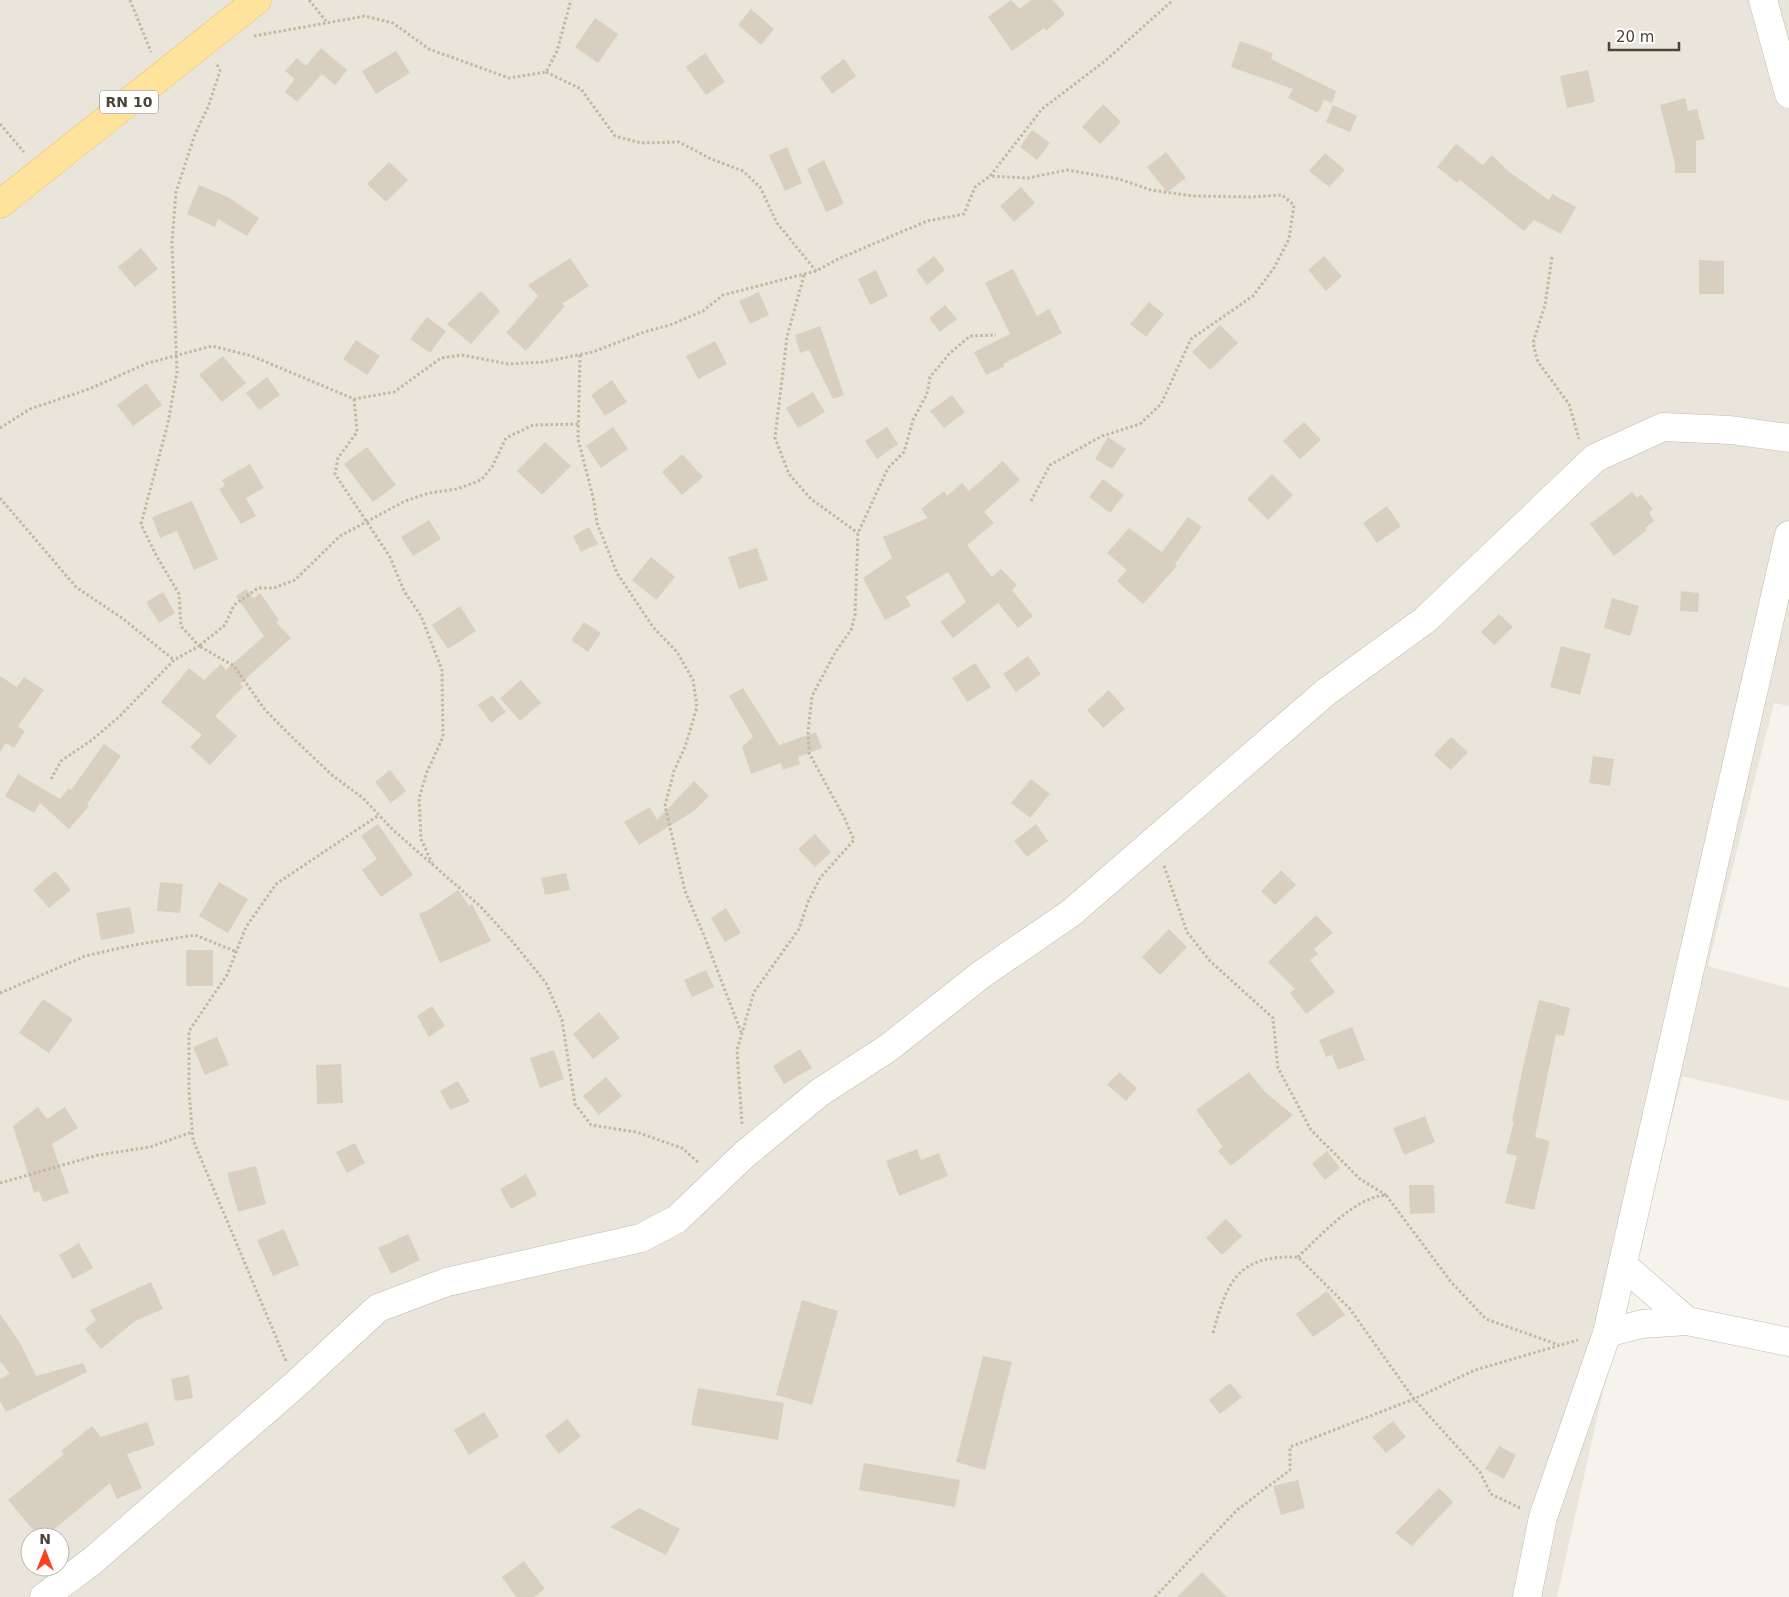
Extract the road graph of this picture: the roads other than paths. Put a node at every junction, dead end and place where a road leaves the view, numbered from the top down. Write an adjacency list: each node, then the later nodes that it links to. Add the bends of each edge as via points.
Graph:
1 (257, 0): 4 (main road, RN 10)
2 (1763, 0): 3 (street)
3 (1789, 94)
4 (0, 204)
5 (1789, 438): 11 (street, via 1730,430 1663,427 1595,458 1425,620 1326,692 1071,913 982,974 888,1048 819,1093 744,1154 677,1219 641,1238 447,1282 378,1308 296,1384 91,1562)
6 (1789, 536): 7 (street)
7 (1623, 1265): 8 (street); 9 (street)
8 (1687, 1321): 9 (street, via 1642,1324); 10 (street)
9 (1607, 1333): 12 (street, via 1543,1517)
10 (1789, 1342)
11 (44, 1597)
12 (1527, 1597)

